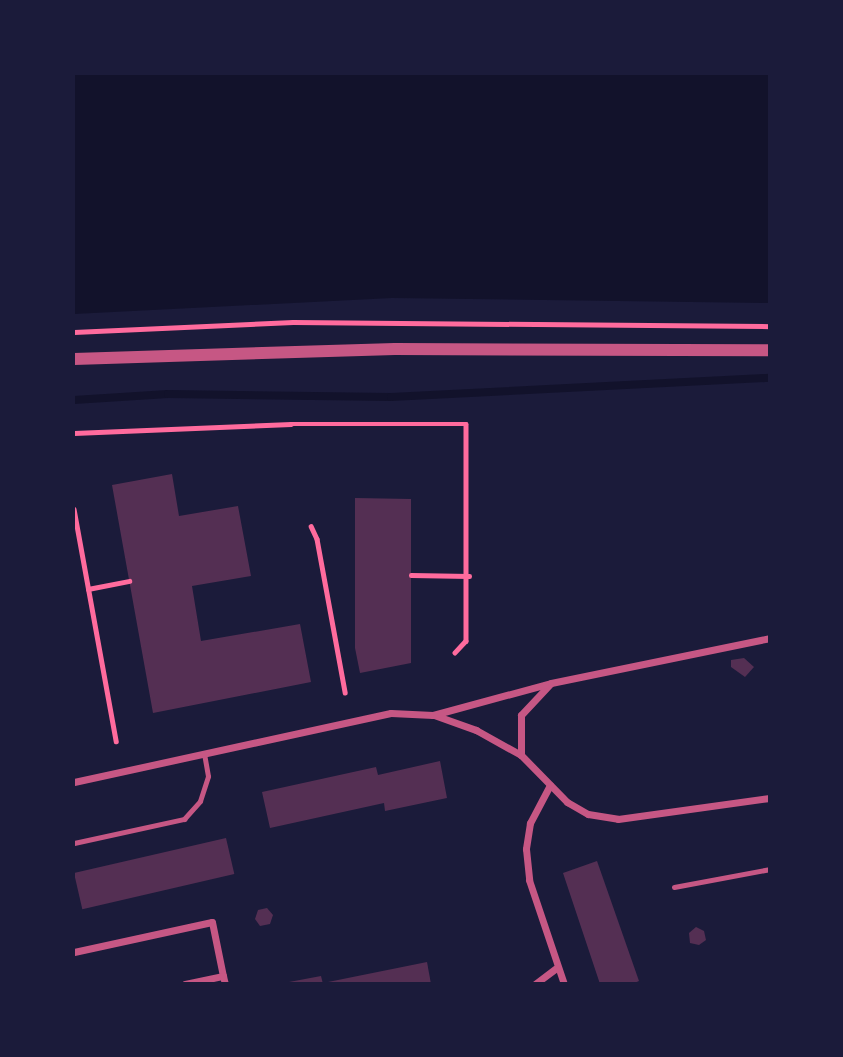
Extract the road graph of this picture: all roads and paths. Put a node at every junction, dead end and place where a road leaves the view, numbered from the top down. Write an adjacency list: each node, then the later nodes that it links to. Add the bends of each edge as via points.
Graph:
1 (769, 326): 2 (path, via 293,322)
2 (74, 332)
3 (769, 350): 4 (street, via 395,349)
4 (74, 359)
5 (74, 433): 9 (path, via 291,424 466,424)
6 (74, 509): 11 (path)
7 (311, 526): 15 (path)
8 (411, 575): 9 (path)
9 (469, 576): 13 (path, via 466,641)
10 (129, 581): 11 (path)
11 (88, 589): 17 (path)
12 (769, 638): 14 (street)
13 (455, 653)
14 (551, 683): 16 (street); 19 (street, via 520,715)
15 (345, 692)
16 (433, 715): 18 (street, via 391,713); 19 (street, via 477,730)
17 (116, 741)
18 (204, 754): 20 (street); 23 (lane, via 208,776 200,801 184,819)
19 (521, 755): 21 (street)
20 (74, 782)
21 (550, 785): 22 (street, via 588,814 618,819); 27 (street, via 530,823 526,849 529,880)
22 (769, 798)
23 (74, 843)
24 (769, 869): 25 (lane)
25 (674, 887)
26 (74, 952): 28 (street, via 212,922)
27 (556, 968): 30 (street); 31 (street)
28 (224, 980): 29 (street)
29 (185, 984)
30 (535, 984)
31 (564, 984)

